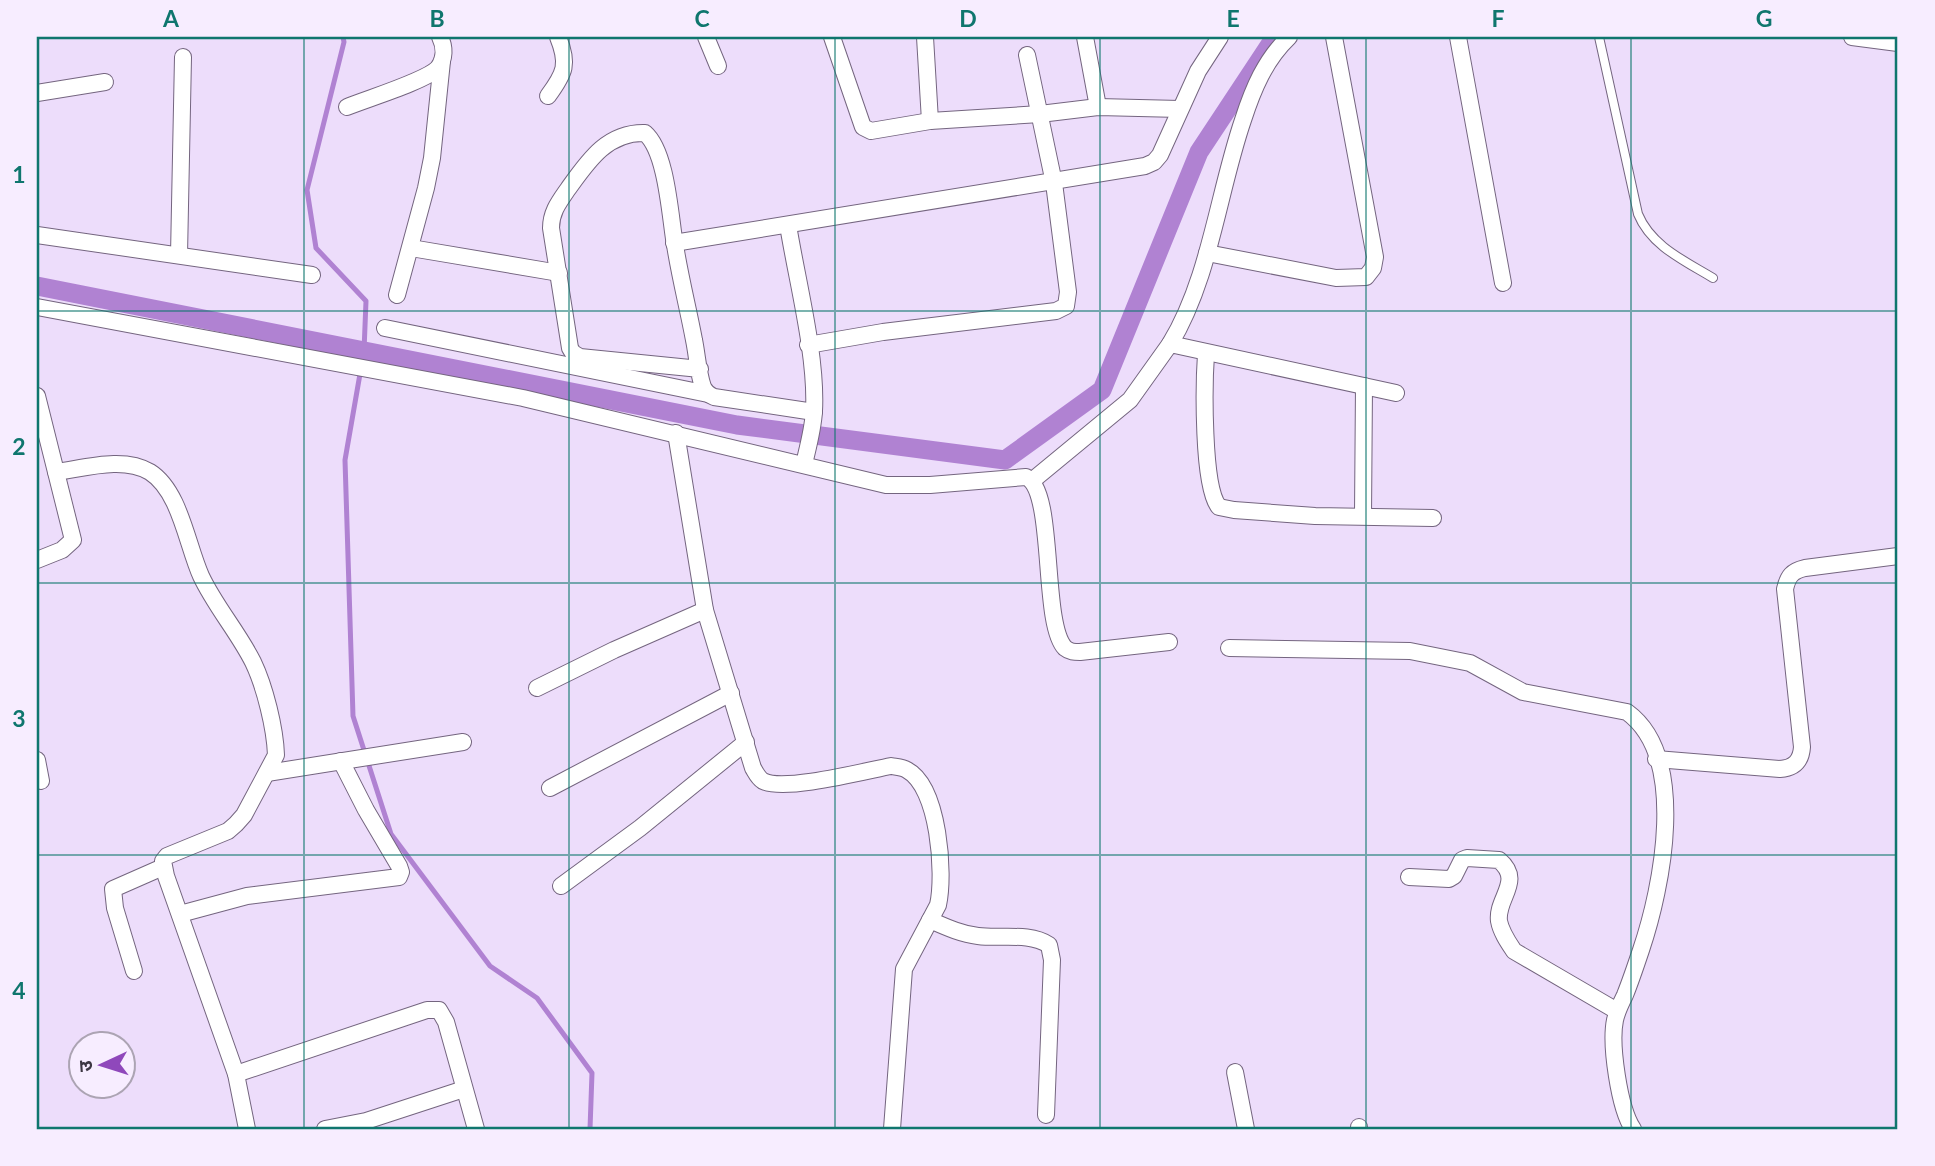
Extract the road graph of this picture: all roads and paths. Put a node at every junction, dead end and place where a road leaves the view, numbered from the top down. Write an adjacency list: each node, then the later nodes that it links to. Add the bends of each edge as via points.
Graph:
1 (440, 37): 16 (street)
2 (558, 37): 20 (street, via 565,69)
3 (706, 37): 17 (street)
4 (832, 37): 25 (street, via 863,127 872,131)
5 (925, 37): 25 (street)
6 (1085, 37): 22 (street)
7 (1220, 37): 23 (street)
8 (1289, 37): 31 (street, via 1267,63 1252,92)
9 (1334, 37): 31 (street, via 1375,257 1373,268 1366,277 1336,278)
10 (1458, 37): 36 (street)
11 (1599, 37): 35 (lane, via 1644,227 1664,247)
12 (1852, 37): 13 (street)
13 (1898, 44)
14 (1027, 55): 24 (street)
15 (183, 57): 32 (street)
16 (442, 61): 21 (street, via 431,74); 30 (street, via 432,158)
17 (718, 66)
18 (105, 82): 19 (street)
19 (37, 93)
20 (548, 96)
21 (347, 107)
22 (1098, 107): 23 (street); 24 (street)
23 (1180, 109): 26 (street, via 1154,162)
24 (1040, 114): 25 (street); 26 (street)
25 (930, 121)
26 (1054, 183): 27 (street); 41 (street, via 1066,306)
27 (788, 225): 29 (street); 41 (street)
28 (37, 235): 32 (street)
29 (674, 243): 33 (street, via 671,206 655,146 645,133 626,135 595,153 553,212 551,228); 43 (street)
30 (411, 248): 33 (street); 37 (street)
31 (1207, 253): 40 (street)
32 (179, 255): 34 (street)
33 (559, 273): 43 (street, via 573,353)
34 (312, 275)
35 (1713, 278)
36 (1503, 283)
37 (397, 295)
38 (37, 307): 49 (street, via 523,398)
39 (385, 328): 46 (street)
40 (1170, 344): 42 (street); 52 (street, via 1130,400)
41 (808, 345): 48 (street)
42 (1206, 354): 44 (street); 53 (street, via 1204,407 1211,493 1219,506)
43 (700, 369): 46 (street)
44 (1364, 386): 45 (street); 53 (street)
45 (1396, 393)
46 (708, 394): 48 (street)
47 (37, 396): 51 (street)
48 (813, 418): 50 (street)
49 (676, 433): 50 (street); 57 (street)
50 (806, 457): 52 (street, via 886,485 1020,476)
51 (56, 472): 56 (street, via 73,540 62,551); 67 (street, via 124,464 139,466 163,484 201,576 259,678 276,744)
52 (1032, 480): 58 (street, via 1042,514 1056,629 1065,647 1080,652)
53 (1363, 516): 54 (street)
54 (1433, 518)
55 (1898, 556): 64 (street, via 1796,570 1787,581 1802,747 1796,764 1780,769)
56 (37, 560)
57 (705, 610): 60 (street); 61 (street)
58 (1169, 642)
59 (1229, 649): 64 (street, via 1410,651 1471,663 1523,692 1627,712 1647,734)
60 (537, 688)
61 (731, 693): 63 (street); 69 (street)
62 (463, 742): 66 (street)
63 (746, 742): 72 (street); 74 (street, via 753,768 767,782 798,783 891,766 914,775 934,814 942,880)
64 (1656, 759): 76 (street, via 1664,793 1662,872 1642,948)
65 (37, 760): 68 (street)
66 (347, 760): 67 (street); 73 (street, via 366,810 399,866 399,877 247,896)
67 (267, 773): 70 (street, via 236,824 167,856)
68 (41, 781)
69 (550, 788)
70 (163, 867): 73 (street); 75 (street, via 113,890 114,908)
71 (1409, 877): 76 (street, via 1449,878 1467,858 1499,860 1510,882 1499,922 1514,951)
72 (561, 886)
73 (180, 914): 78 (street)
74 (930, 920): 80 (street, via 976,936 1034,939 1049,946); 85 (street, via 904,968)
75 (134, 971)
76 (1617, 1011): 87 (street, via 1619,1091)
77 (1235, 1072): 86 (street)
78 (236, 1074): 79 (street, via 433,1009 443,1014); 82 (street)
79 (464, 1089): 81 (street); 84 (street)
80 (1046, 1115)
81 (358, 1126): 83 (street)
82 (247, 1129)
83 (325, 1129)
84 (475, 1129)
85 (892, 1129)
86 (1246, 1129)
87 (1633, 1129)

